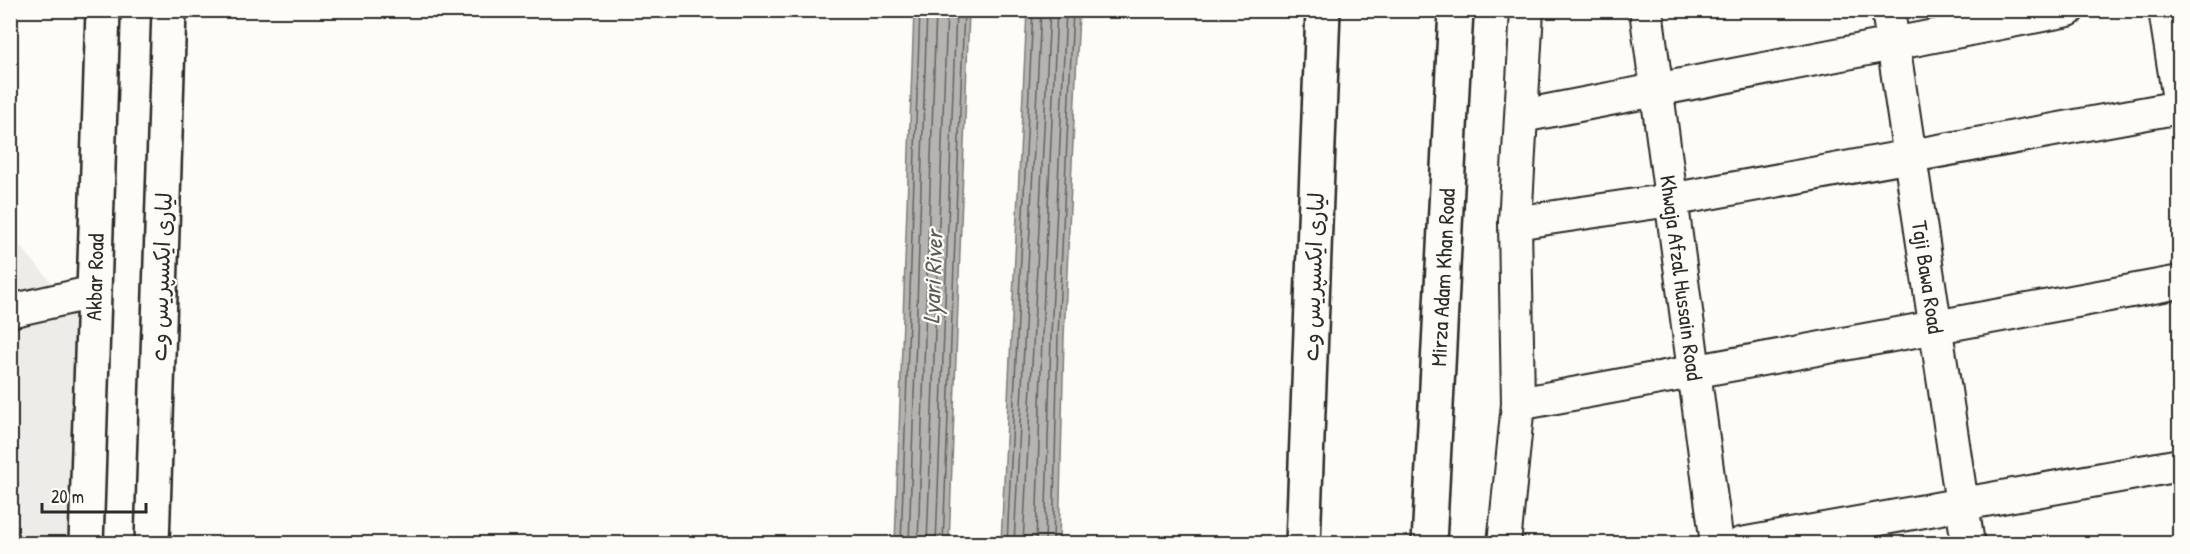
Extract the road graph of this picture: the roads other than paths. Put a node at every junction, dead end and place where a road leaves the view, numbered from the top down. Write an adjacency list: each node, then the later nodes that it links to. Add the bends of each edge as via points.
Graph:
1 (103, 10): 18 (main road, Akbar Road)
2 (169, 10): 26 (main road, لیاری ایکسپریس وے)
3 (1323, 10): 27 (main road, لیاری ایکسپریس وے)
4 (1456, 10): 28 (main road, Mirza Adam Khan Road)
5 (1527, 10): 13 (street)
6 (1646, 10): 11 (street, Khwaja Afzal Hussain Road)
7 (1888, 10): 10 (street, Taji Bawa Road)
8 (2068, 10): 10 (street)
9 (2165, 10): 12 (street)
10 (1893, 45): 11 (street); 14 (street, Taji Bawa Road)
11 (1656, 90): 13 (street); 15 (street, Khwaja Afzal Hussain Road)
12 (2180, 107): 14 (street)
13 (1522, 116): 16 (street)
14 (1909, 157): 15 (street); 20 (street, Taji Bawa Road)
15 (1670, 200): 16 (street); 21 (street, Khwaja Afzal Hussain Road)
16 (1515, 223): 22 (street)
17 (2180, 282): 20 (street)
18 (94, 292): 19 (street); 25 (main road, Akbar Road)
19 (10, 311)
20 (1934, 326): 21 (street); 24 (street, Taji Bawa Road)
21 (1694, 371): 22 (street); 30 (street, Khwaja Afzal Hussain Road)
22 (1518, 404): 29 (street)
23 (2180, 465): 24 (street)
24 (1962, 504): 31 (street); 32 (street, Taji Bawa Road)
25 (86, 543)
26 (152, 543)
27 (1303, 543)
28 (1429, 543)
29 (1504, 543)
30 (1717, 543)
31 (1741, 543)
32 (1968, 543)

